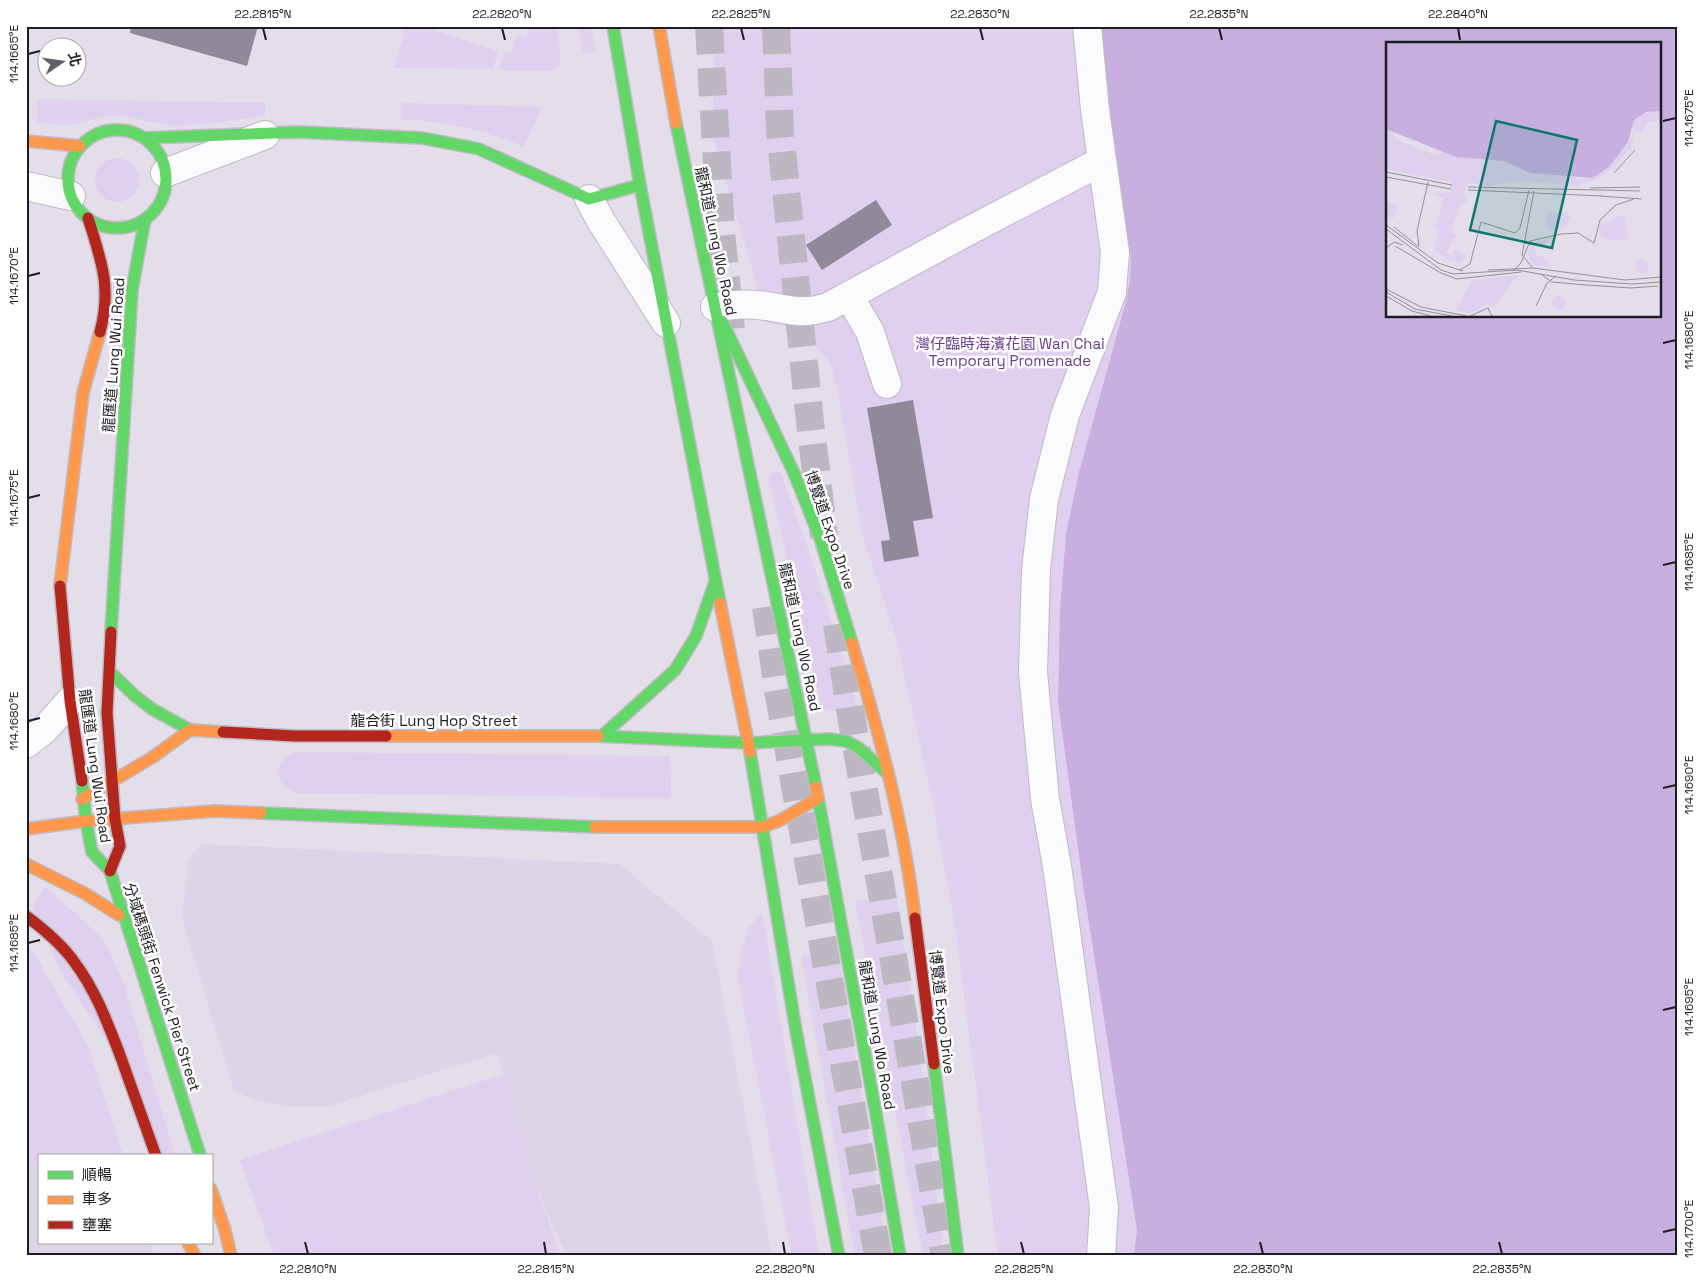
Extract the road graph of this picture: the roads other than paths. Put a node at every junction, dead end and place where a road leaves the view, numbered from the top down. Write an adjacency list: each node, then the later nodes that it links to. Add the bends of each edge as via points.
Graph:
1 (612, 26): 10 (main road)
2 (659, 26): 17 (main road, 龍和道 Lung Wo Road)
3 (1087, 26): 8 (street)
4 (269, 133): 5 (main road); 9 (street); 13 (main road, via 422,138 479,150)
5 (144, 138): 7 (main road, via 118,130 91,137); 9 (main road, via 158,154)
6 (26, 141): 7 (main road)
7 (80, 146): 12 (main road, via 69,170)
8 (1102, 161): 16 (street); 50 (street, via 1115,252 1112,292 1065,415 1044,499 1036,570 1032,672 1045,800 1104,1208)
9 (166, 173): 15 (main road, 龍匯道 Lung Wui Road, via 161,200)
10 (640, 185): 13 (main road); 18 (main road)
11 (26, 186): 12 (street)
12 (71, 196): 14 (main road, 龍匯道 Lung Wui Road)
13 (590, 199): 18 (street)
14 (88, 218): 15 (main road, 龍匯道 Lung Wui Road, via 116,228); 22 (main road, 龍匯道 Lung Wui Road, via 103,265 105,303 82,394 59,590)
15 (145, 220): 21 (main road, 龍匯道 Lung Wui Road, via 132,290)
16 (849, 296): 17 (street, via 813,312 758,305); 19 (street, via 870,332)
17 (715, 306): 25 (main road, 龍和道 Lung Wo Road); 28 (main road, 博覽道 Expo Drive, via 794,473 820,538 872,709)
18 (667, 324): 20 (main road)
19 (887, 384)
20 (715, 581): 24 (main road, via 696,636 675,670); 26 (main road)
21 (109, 670): 23 (main road, via 152,709); 29 (main road, 龍匯道 Lung Wui Road, via 107,713)
22 (70, 700): 27 (street, via 44,730); 31 (main road, 龍匯道 Lung Wui Road)
23 (190, 730): 24 (main road, 龍合街 Lung Hop Street, via 295,736); 29 (main road)
24 (602, 736): 26 (main road, 龍合街 Lung Hop Street)
25 (806, 740): 26 (main road, 龍合街 Lung Hop Street); 28 (main road, via 846,741 859,748); 30 (main road, 龍和道 Lung Wo Road)
26 (748, 743): 34 (main road)
27 (26, 744)
28 (888, 774): 49 (main road, 博覽道 Expo Drive, via 913,899)
29 (112, 782): 31 (main road); 32 (main road, 龍匯道 Lung Wui Road)
30 (818, 798): 34 (main road); 48 (main road, 龍和道 Lung Wo Road)
31 (82, 799): 33 (main road, 龍匯道 Lung Wui Road)
32 (115, 819): 33 (main road); 34 (main road, via 215,811 607,827); 37 (main road, 龍匯道 Lung Wui Road, via 120,846)
33 (86, 821): 35 (main road); 37 (main road, 龍匯道 Lung Wui Road, via 92,852)
34 (762, 827): 47 (main road, via 798,1040)
35 (26, 829)
36 (26, 864): 37 (main road, 分域碼頭街 Fenwick Pier Street, via 119,915)
37 (110, 871): 41 (main road, 分域碼頭街 Fenwick Pier Street)
38 (26, 916): 40 (main road, via 58,941 97,997)
39 (143, 979): 42 (main road, 分域碼頭街 Fenwick Pier Street)
40 (155, 1154)
41 (200, 1154)
42 (200, 1154)
43 (212, 1192): 46 (main road)
44 (189, 1244): 45 (main road)
45 (195, 1256)
46 (231, 1256)
47 (840, 1256)
48 (900, 1256)
49 (958, 1256)
50 (1100, 1256)

